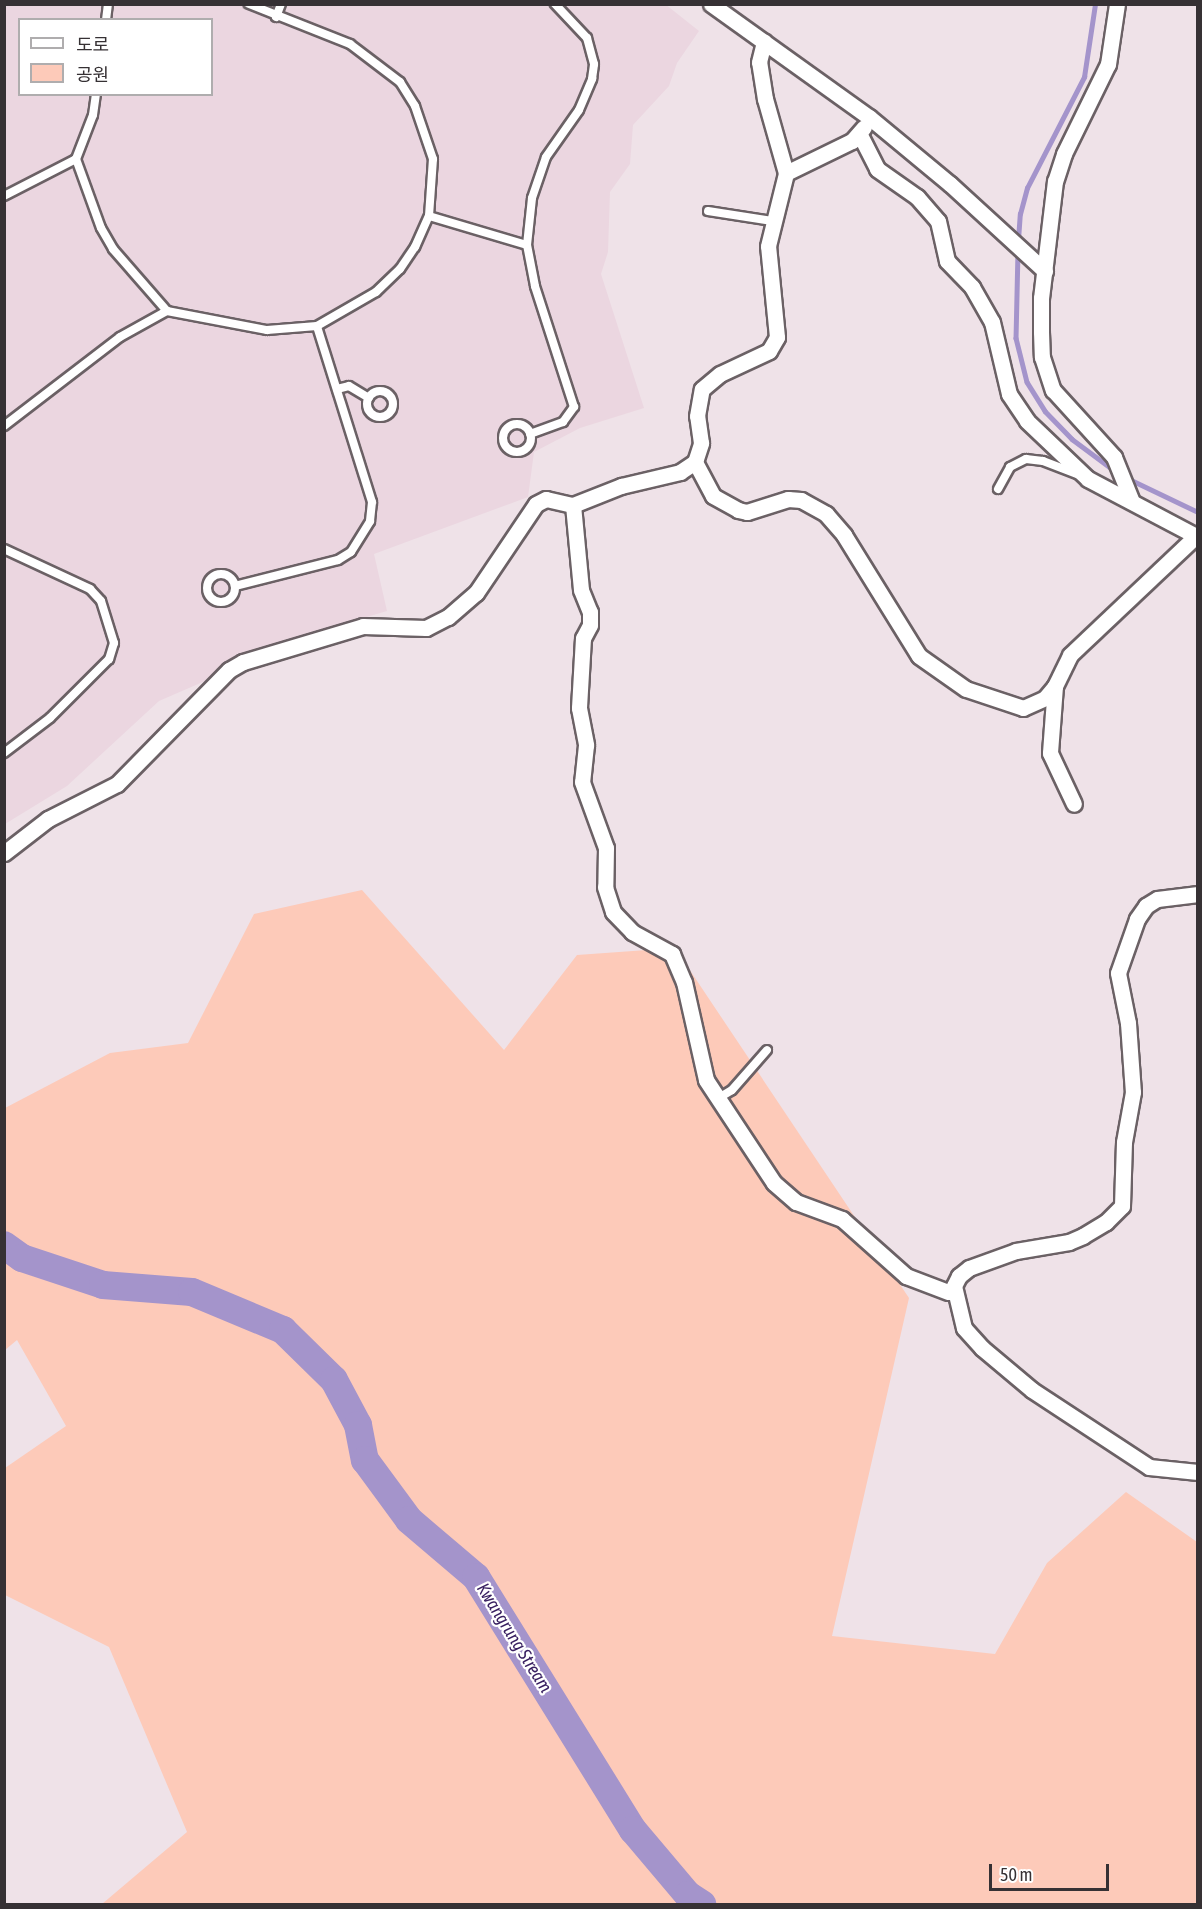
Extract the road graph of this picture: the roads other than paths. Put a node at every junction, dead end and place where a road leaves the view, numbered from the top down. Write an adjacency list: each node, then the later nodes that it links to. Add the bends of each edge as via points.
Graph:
1 (249, 4): 6 (lane)
2 (281, 4): 6 (lane)
3 (555, 4): 17 (lane, via 587,38 594,64 579,110 546,157 532,198)
4 (711, 4): 7 (street)
5 (1117, 4): 18 (street, via 1108,64 1055,181)
6 (276, 17): 15 (lane, via 350,44 400,82 415,106 433,159)
7 (764, 42): 9 (street); 12 (street, via 759,62 765,99)
8 (96, 96): 11 (lane, via 93,115)
9 (869, 117): 10 (street); 18 (street)
10 (860, 135): 12 (street); 26 (street, via 877,169 917,196 938,221 947,261 972,287 992,322 1005,381 1016,408)
11 (76, 159): 13 (lane); 19 (lane, via 101,228 113,249)
12 (786, 173): 16 (street)
13 (4, 196)
14 (708, 211): 16 (lane)
15 (429, 216): 17 (lane); 20 (lane, via 400,269 376,292)
16 (772, 221): 25 (street, via 768,266 775,345 720,374 702,389 697,409 701,442)
17 (527, 245): 24 (lane, via 535,286 574,407 563,422)
18 (1041, 267): 28 (street, via 1041,332 1046,375 1066,408 1114,457)
19 (167, 311): 20 (lane, via 267,330); 23 (lane, via 120,336)
20 (318, 326): 21 (lane)
21 (337, 389): 22 (lane, via 349,386); 32 (lane, via 372,502 370,521 351,552 338,560)
22 (369, 398)
23 (4, 426)
24 (530, 434)
25 (695, 462): 29 (street, via 680,472 621,486); 33 (street, via 713,496 738,510 747,512 788,499 801,500 826,514 844,536 919,656 939,674 987,699 1023,708 1045,698)
26 (1088, 479): 27 (lane, via 1043,461 1026,459 1010,467); 28 (street)
27 (998, 489)
28 (1131, 499): 30 (street)
29 (573, 505): 36 (street, via 546,499 536,504 476,593 448,617 426,628 363,626 243,662 229,670 117,784 48,819); 39 (street, via 580,578 590,612 590,625 583,638 579,708 586,745 582,782 606,848 607,899 621,924 672,954 684,982 699,1062)
30 (1197, 536): 33 (street, via 1070,655)
31 (4, 549): 34 (lane, via 90,589 101,601 114,643 109,659 50,718)
32 (235, 586)
33 (1055, 686): 35 (street, via 1050,753)
34 (4, 753)
35 (1074, 804)
36 (4, 853)
37 (1197, 894): 41 (street, via 1156,898 1146,906 1137,919 1118,973 1128,1023 1133,1092 1124,1142 1122,1206 1083,1236 1016,1251 969,1268 954,1286 964,1328 1032,1390 1149,1467)
38 (767, 1050): 39 (lane, via 732,1090)
39 (717, 1099): 40 (street, via 786,1196 842,1219 906,1276)
40 (948, 1292)
41 (1197, 1472)

